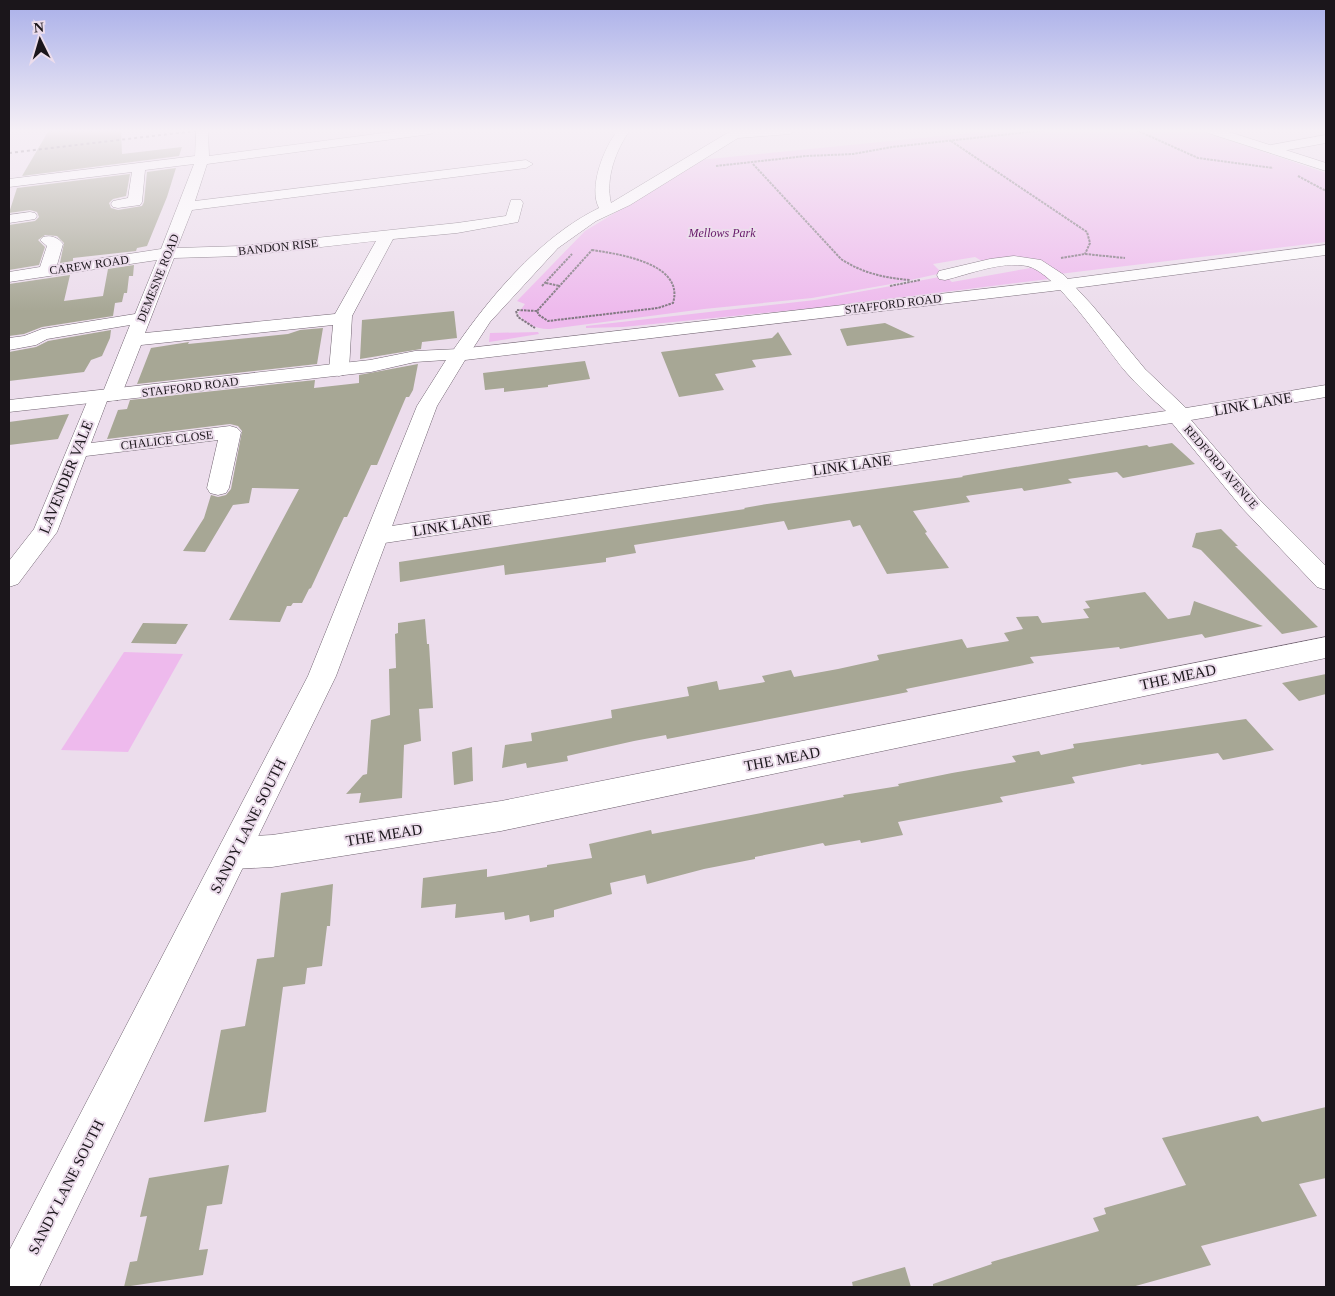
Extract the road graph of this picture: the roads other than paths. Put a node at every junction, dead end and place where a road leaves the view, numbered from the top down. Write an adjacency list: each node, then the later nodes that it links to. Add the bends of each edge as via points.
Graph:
1 (136, 190): 7 (street, via 135,202)
2 (192, 190): 8 (street, DEMESNE ROAD)
3 (312, 190): 8 (street)
4 (603, 190): 9 (street)
5 (643, 190): 9 (street, SANDY LANE SOUTH)
6 (516, 203): 12 (street, BANDON RISE, via 513,219)
7 (118, 204)
8 (187, 206): 16 (street, DEMESNE ROAD)
9 (604, 212): 27 (street, SANDY LANE SOUTH, via 564,236 539,258 483,319)
10 (30, 216): 11 (street)
11 (9, 219)
12 (387, 235): 16 (street, BANDON RISE, via 241,251); 23 (street)
13 (48, 240): 18 (street, via 55,244)
14 (106, 246): 17 (street)
15 (1326, 250): 22 (street, STAFFORD ROAD)
16 (169, 253): 17 (street, CAREW ROAD); 24 (street, DEMESNE ROAD)
17 (97, 263): 18 (street, CAREW ROAD); 21 (street)
18 (46, 271): 20 (street, CAREW ROAD)
19 (944, 275): 22 (street, REDFORD AVENUE, via 1001,262 1028,261 1049,270)
20 (9, 276)
21 (86, 281)
22 (1062, 284): 27 (street, STAFFORD ROAD); 35 (street, REDFORD AVENUE, via 1143,380 1177,410)
23 (342, 319): 24 (street); 30 (street)
24 (137, 330): 25 (street, via 42,334 29,341); 26 (street); 33 (street, DEMESNE ROAD)
25 (9, 344)
26 (58, 345)
27 (459, 355): 28 (street, STAFFORD ROAD, via 396,359); 29 (street, STAFFORD ROAD, via 442,362); 32 (street, SANDY LANE SOUTH)
28 (371, 366): 29 (street, STAFFORD ROAD); 30 (street, STAFFORD ROAD)
29 (413, 366): 32 (street, via 430,372)
30 (339, 370): 33 (street, STAFFORD ROAD)
31 (1326, 391): 35 (street, LINK LANE)
32 (434, 392): 38 (street, SANDY LANE SOUTH)
33 (105, 397): 34 (street, STAFFORD ROAD); 36 (street, LAVENDER VALE)
34 (9, 406)
35 (1177, 416): 38 (street, LINK LANE); 40 (street, REDFORD AVENUE, via 1250,503)
36 (76, 451): 37 (street, CHALICE CLOSE, via 230,432); 39 (street, LAVENDER VALE, via 45,532)
37 (218, 488)
38 (378, 536): 42 (street, SANDY LANE SOUTH, via 322,676)
39 (9, 578)
40 (1326, 581)
41 (1326, 647): 42 (street, THE MEAD, via 502,816 272,851)
42 (234, 853): 43 (street, SANDY LANE SOUTH)
43 (15, 1287)

